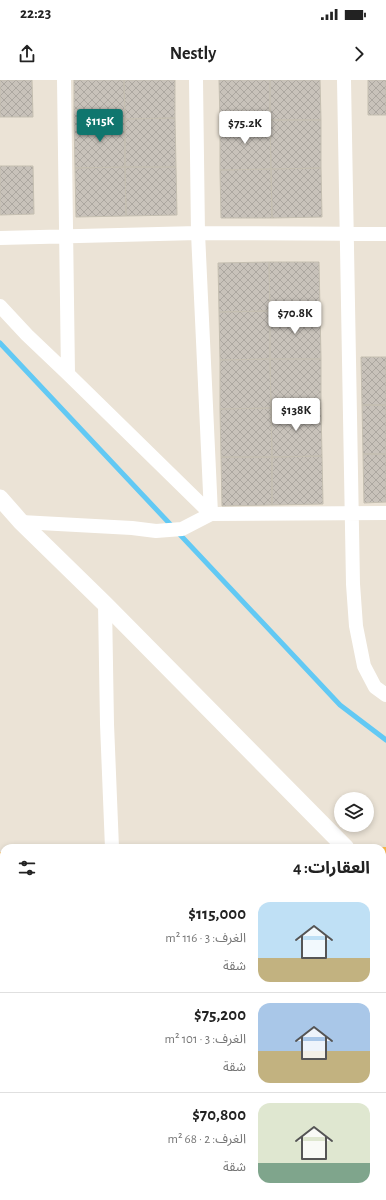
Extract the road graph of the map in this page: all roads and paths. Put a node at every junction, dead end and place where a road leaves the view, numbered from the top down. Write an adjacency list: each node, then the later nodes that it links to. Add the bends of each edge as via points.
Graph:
1 (64, 80): 7 (street)
2 (196, 80): 4 (street)
3 (344, 80): 6 (street)
4 (198, 233): 6 (street); 7 (street); 14 (street)
5 (386, 234): 6 (street)
6 (347, 235): 12 (street)
7 (66, 236): 8 (street); 10 (street)
8 (0, 238)
9 (0, 306): 10 (street)
10 (68, 374): 14 (street)
11 (0, 498): 15 (street)
12 (352, 513): 13 (street); 14 (street); 17 (street, via 356,626 364,666 375,687)
13 (386, 513)
14 (211, 514): 15 (street, via 182,528 156,531)
15 (21, 522): 16 (street)
16 (105, 604): 18 (street); 19 (street)
17 (386, 695)
18 (112, 844)
19 (342, 844)

